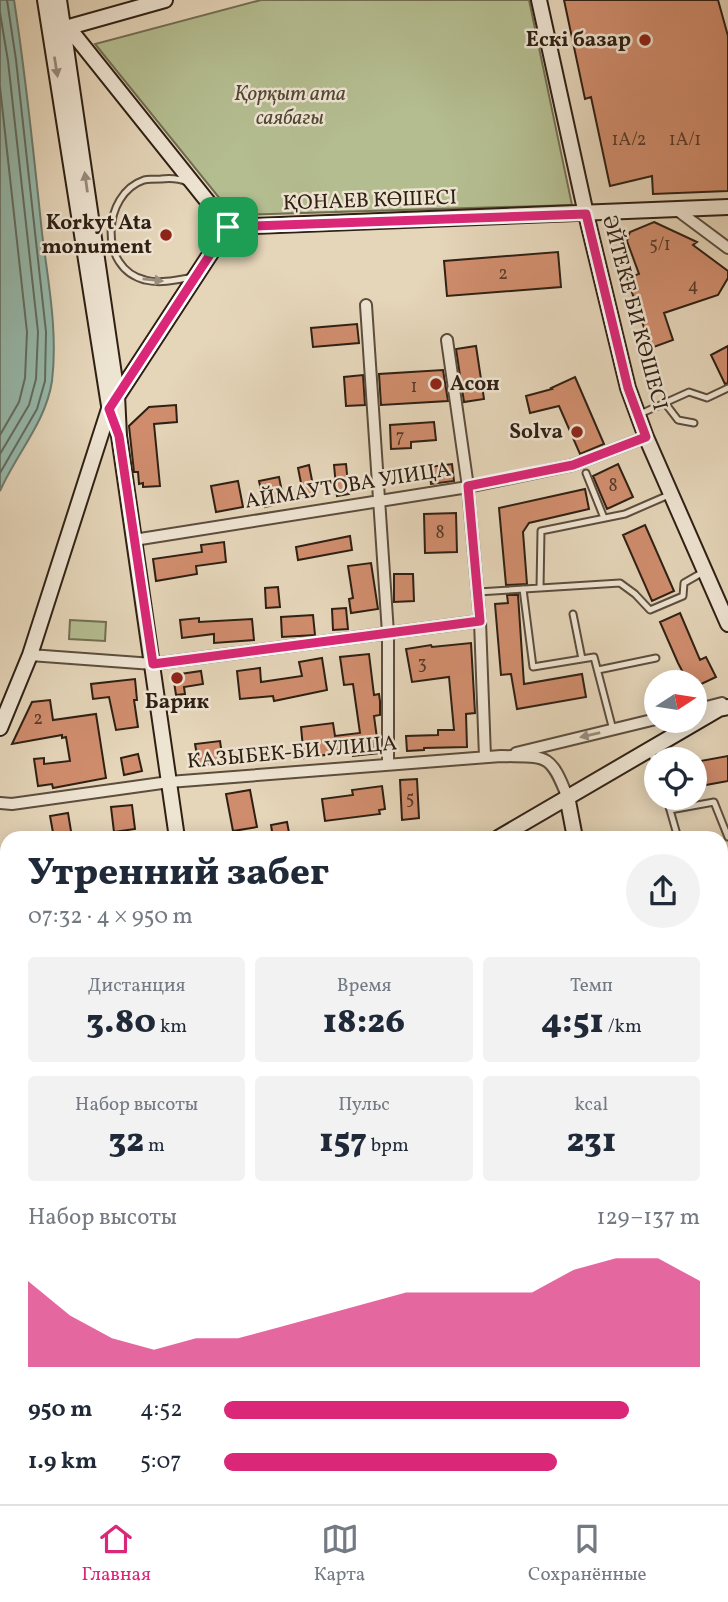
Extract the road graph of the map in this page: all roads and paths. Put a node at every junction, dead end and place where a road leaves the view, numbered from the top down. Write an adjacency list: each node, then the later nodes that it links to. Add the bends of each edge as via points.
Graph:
1 (45, 0): 5 (street)
2 (59, 0): 5 (street)
3 (165, 0): 5 (street)
4 (539, 0): 9 (street, ӘЙТЕКЕ БИ КӨШЕСІ)
5 (61, 29): 6 (street); 16 (street, one-way to 5); 18 (street, one-way to 18)
6 (196, 187): 10 (street); 12 (lane, one-way to 12, via 180,178 144,180 127,191 110,228 114,254 131,274 160,282)
7 (728, 207): 8 (street, ҚОНАЕВ КӨШЕСІ)
8 (677, 210): 9 (street, ҚОНАЕВ КӨШЕСІ); 11 (street)
9 (586, 214): 10 (street, ҚОНАЕВ КӨШЕСІ); 19 (street, ӘЙТЕКЕ БИ КӨШЕСІ)
10 (228, 227): 12 (street)
11 (728, 248)
12 (195, 277): 16 (street)
13 (366, 305): 26 (street)
14 (447, 340): 24 (street)
15 (728, 388): 17 (lane, via 707,398 689,392)
16 (117, 395): 18 (street); 21 (street)
17 (665, 403): 19 (lane); 20 (lane, via 678,420)
18 (109, 409): 21 (street); 37 (street)
19 (637, 415): 22 (street, ӘЙТЕКЕ БИ КӨШЕСІ)
20 (694, 423)
21 (119, 436): 28 (street)
22 (646, 437): 24 (street, АЙМАУТОВА УЛИЦА, via 573,465); 25 (street, ӘЙТЕКЕ БИ КӨШЕСІ)
23 (586, 473): 27 (lane)
24 (468, 486): 26 (street, АЙМАУТОВА УЛИЦА); 32 (street)
25 (671, 494): 27 (lane); 29 (street, ӘЙТЕКЕ БИ КӨШЕСІ)
26 (378, 501): 28 (street, АЙМАУТОВА УЛИЦА); 36 (street)
27 (604, 518): 30 (lane, via 541,531)
28 (134, 540): 40 (street)
29 (705, 571): 30 (lane, via 684,583 682,596 650,610 620,583); 35 (street, ӘЙТЕКЕ БИ КӨШЕСІ)
30 (540, 588): 31 (lane)
31 (523, 589): 32 (lane); 39 (lane, via 533,667)
32 (477, 592): 34 (street)
33 (573, 614): 39 (lane)
34 (480, 621): 36 (street); 50 (street)
35 (728, 624)
36 (388, 633): 40 (street); 51 (street)
37 (30, 655): 40 (street); 45 (street)
38 (656, 657): 41 (lane)
39 (582, 659): 41 (lane, via 594,657)
40 (153, 664): 52 (street)
41 (597, 670): 46 (lane)
42 (725, 704): 43 (street); 47 (street)
43 (707, 708)
44 (644, 722): 46 (street)
45 (0, 728)
46 (613, 730): 49 (street, one-way to 49)
47 (652, 747)
48 (644, 751): 53 (street)
49 (502, 756): 50 (street, КАЗЫБЕК-БИ УЛИЦА); 53 (street, КАЗЫБЕК-БИ УЛИЦА, via 538,757 548,762 557,769)
50 (485, 757): 51 (street, КАЗЫБЕК-БИ УЛИЦА)
51 (388, 764): 52 (street, КАЗЫБЕК-БИ УЛИЦА)
52 (169, 782): 54 (street, КАЗЫБЕК-БИ УЛИЦА); 57 (street)
53 (567, 796): 58 (street); 59 (street)
54 (0, 803)
55 (707, 803): 61 (lane, via 714,802)
56 (670, 810): 60 (lane)
57 (176, 831)
58 (510, 831)
59 (574, 831)
60 (676, 831)
61 (726, 831)

